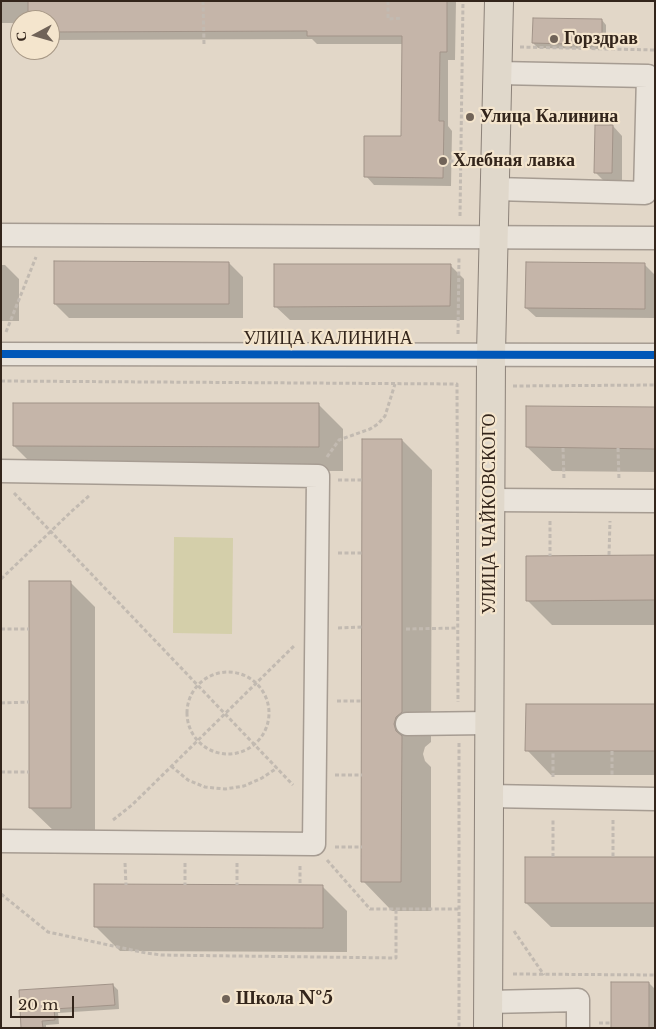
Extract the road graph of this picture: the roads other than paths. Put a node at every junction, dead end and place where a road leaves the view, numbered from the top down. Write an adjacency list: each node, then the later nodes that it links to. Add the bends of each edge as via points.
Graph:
1 (499, 1): 2 (main road, УЛИЦА ЧАЙКОВСКОГО)
2 (498, 73): 3 (main road, УЛИЦА ЧАЙКОВСКОГО); 3 (street, via 648,76 646,164 645,193)
3 (495, 189): 5 (main road, УЛИЦА ЧАЙКОВСКОГО)
4 (1, 235): 5 (street)
5 (494, 238): 6 (street); 8 (main road, УЛИЦА ЧАЙКОВСКОГО)
6 (655, 238)
7 (3, 345): 8 (street, УЛИЦА КАЛИНИНА)
8 (491, 354): 9 (street, УЛИЦА КАЛИНИНА); 11 (main road, УЛИЦА ЧАЙКОВСКОГО)
9 (655, 355)
10 (4, 478): 17 (street, via 117,473 318,476 315,846)
11 (490, 500): 12 (street); 13 (main road, УЛИЦА ЧАЙКОВСКОГО)
12 (655, 501)
13 (489, 722): 14 (street); 15 (main road, УЛИЦА ЧАЙКОВСКОГО)
14 (407, 724)
15 (489, 796): 16 (street); 18 (main road, УЛИЦА ЧАЙКОВСКОГО)
16 (655, 799)
17 (1, 841)
18 (488, 1015): 19 (street, via 578,1000)
19 (578, 1028)

